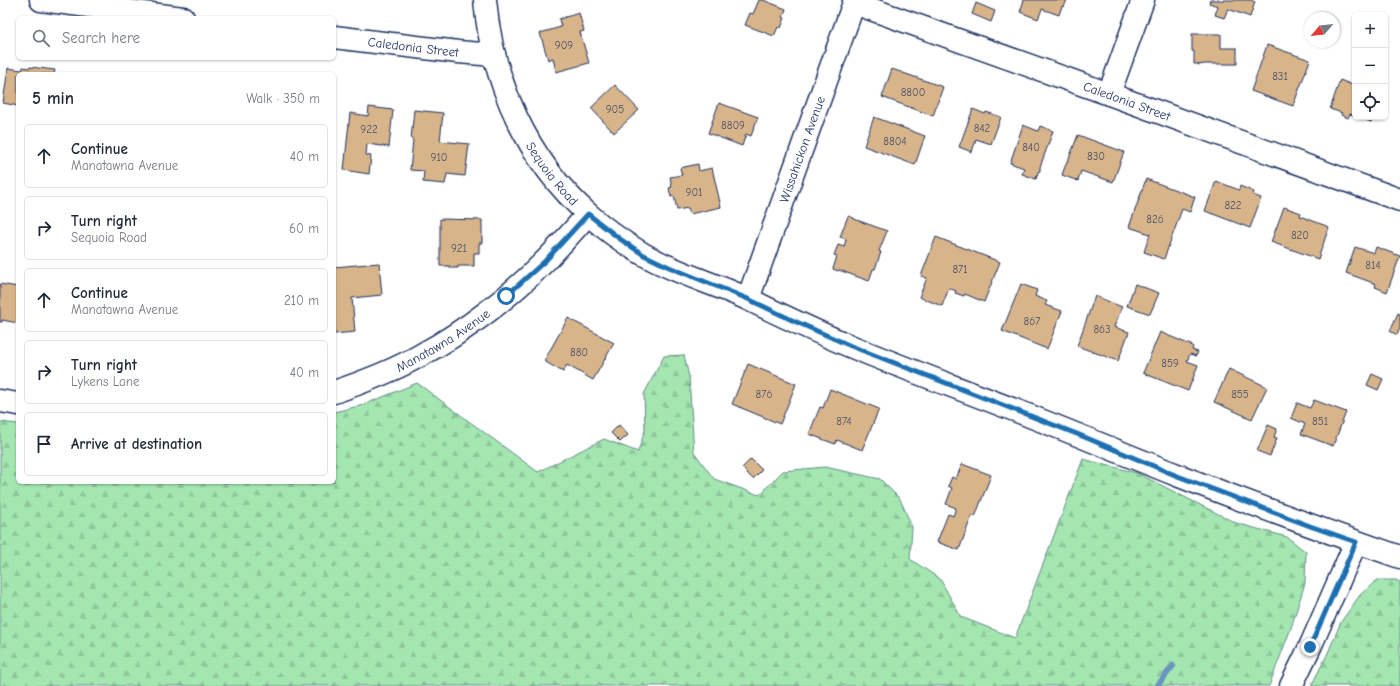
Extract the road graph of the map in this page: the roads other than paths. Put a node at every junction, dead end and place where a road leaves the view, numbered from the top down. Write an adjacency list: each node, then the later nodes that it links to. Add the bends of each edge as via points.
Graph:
1 (41, 0): 5 (street)
2 (485, 0): 7 (street, Sequoia Road)
3 (1143, 0): 8 (street)
4 (855, 2): 8 (street, Caledonia Street); 11 (street, Wissahickon Avenue)
5 (167, 16)
6 (336, 37): 7 (street, Caledonia Street)
7 (494, 55): 10 (street, Sequoia Road, via 506,94 525,135 554,177)
8 (1109, 94): 9 (street, Caledonia Street)
9 (1400, 200)
10 (588, 214): 11 (street, Sequoia Road, via 644,255); 12 (street, Manatawna Avenue, via 545,261 475,321 421,356)
11 (748, 299): 15 (street, via 912,371 1254,505)
12 (336, 391)
13 (0, 401): 14 (street)
14 (16, 404)
15 (1356, 542): 16 (street); 17 (street)
16 (1400, 557)
17 (1292, 686)

